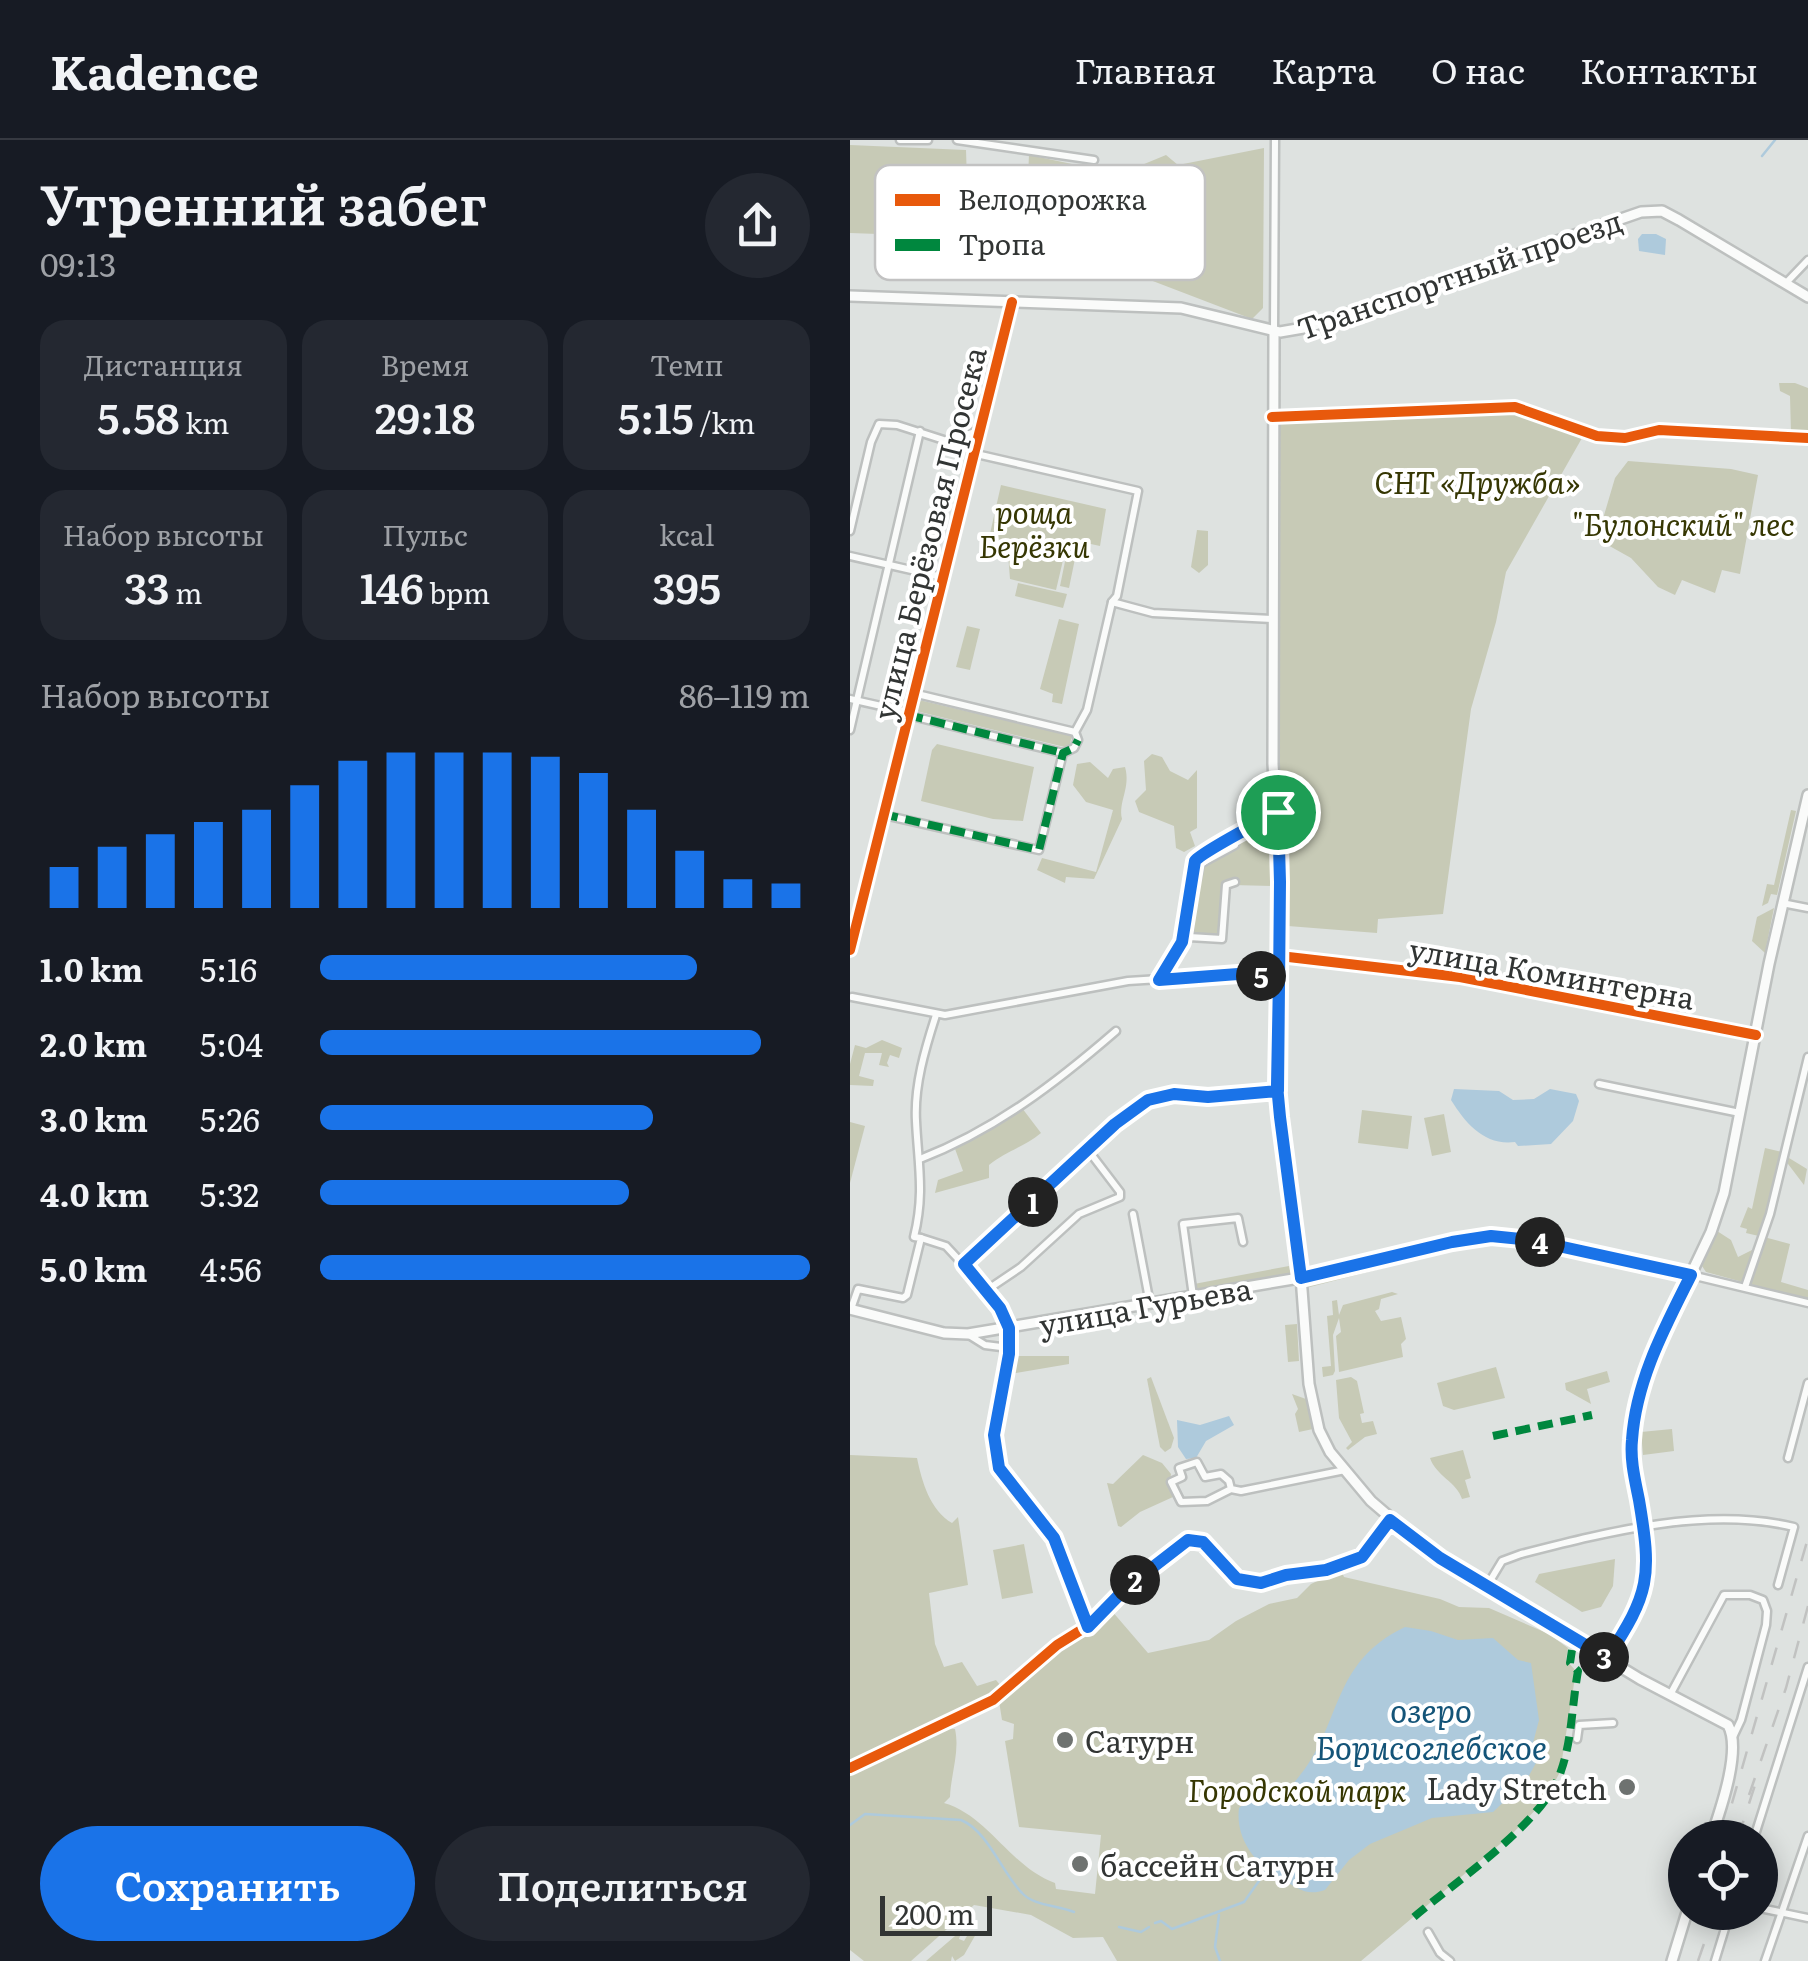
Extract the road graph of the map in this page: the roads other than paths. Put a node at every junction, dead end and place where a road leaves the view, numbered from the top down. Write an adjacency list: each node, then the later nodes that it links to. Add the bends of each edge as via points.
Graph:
1 (900, 140): 2 (street)
2 (928, 140)
3 (957, 140): 5 (street)
4 (1274, 140): 11 (street)
5 (1094, 160)
6 (1808, 260): 7 (street)
7 (1786, 284): 9 (main road, Транспортный проезд); 11 (main road, Транспортный проезд, via 1662,211 1646,211 1309,327)
8 (850, 296): 10 (main road, Транспортный проезд)
9 (1808, 297)
10 (1012, 302): 11 (main road, Транспортный проезд, via 1180,308); 14 (street, улица Берёзовая Просека)
11 (1274, 331): 12 (main road)
12 (1272, 417): 15 (street, via 1516,408 1597,436 1659,430); 22 (main road)
13 (920, 431): 14 (street, via 947,440); 17 (street, via 883,422 876,427); 19 (street)
14 (978, 431): 16 (street, улица Берёзовая Просека)
15 (1808, 438)
16 (972, 453): 20 (street, улица Берёзовая Просека); 21 (street, via 1138,491)
17 (850, 531)
18 (850, 556): 19 (street)
19 (888, 565): 20 (street); 24 (street)
20 (942, 577): 23 (street, улица Берёзовая Просека)
21 (1112, 602): 22 (street, via 1153,613); 27 (street)
22 (1274, 620): 30 (main road)
23 (913, 693): 25 (street, улица Берёзовая Просека); 27 (street)
24 (854, 700): 25 (street); 26 (street)
25 (908, 714): 28 (street); 31 (street, улица Берёзовая Просека)
26 (850, 730)
27 (1077, 736): 28 (street)
28 (1064, 753): 31 (street, via 1039,850)
29 (1808, 796): 34 (main road)
30 (1278, 812): 37 (main road); 39 (street, via 1195,861 1182,942)
31 (884, 814): 36 (street, улица Берёзовая Просека)
32 (1235, 845): 33 (street, via 1200,864 1190,937 1224,937 1226,884)
33 (1235, 882)
34 (1782, 902): 35 (street); 43 (main road)
35 (1808, 908)
36 (850, 950)
37 (1280, 956): 38 (main road); 43 (street, улица Коминтерна, via 1460,978)
38 (1279, 978): 39 (street); 46 (main road)
39 (1159, 980): 41 (street)
40 (852, 998): 41 (street)
41 (936, 1015): 49 (street, via 917,1084)
42 (1116, 1031): 49 (street, via 1040,1094)
43 (1756, 1035): 47 (main road)
44 (1808, 1057): 56 (street)
45 (1599, 1084): 47 (street)
46 (1278, 1091): 48 (street, via 1148,1100); 55 (main road)
47 (1741, 1114): 54 (main road, via 1721,1204)
48 (1088, 1150): 53 (street); 57 (street, via 1120,1197 1079,1214)
49 (920, 1158): 51 (street, via 922,1206 914,1236)
50 (1134, 1214): 59 (street)
51 (921, 1238): 53 (street, via 946,1246); 61 (street, via 906,1297 860,1288)
52 (1243, 1242): 58 (street, via 1238,1218 1183,1224)
53 (964, 1264): 57 (street)
54 (1691, 1275): 55 (main road, улица Гурьева, via 1491,1236); 56 (street, улица Гурьева); 70 (main road, via 1636,1407 1631,1456)
55 (1301, 1278): 58 (main road, улица Гурьева); 67 (main road, via 1311,1396 1324,1442)
56 (1745, 1287): 60 (street, улица Гурьева)
57 (987, 1290): 62 (street)
58 (1193, 1296): 59 (main road, улица Гурьева)
59 (1150, 1304): 62 (main road, улица Гурьева)
60 (1808, 1304)
61 (851, 1309): 63 (main road, улица Гурьева)
62 (1009, 1328): 63 (main road, улица Гурьева); 64 (street)
63 (968, 1334): 64 (street)
64 (1009, 1348): 73 (street, via 996,1458 1054,1538)
65 (1808, 1383): 66 (street)
66 (1788, 1458)
67 (1345, 1470): 68 (street); 69 (main road)
68 (1231, 1489): 68 (street, via 1207,1501 1181,1502 1171,1482 1182,1478 1179,1468 1197,1462 1205,1478 1222,1474)
69 (1390, 1520): 72 (main road); 73 (street, via 1362,1557 1261,1583 1237,1579 1192,1538)
70 (1644, 1528): 71 (street, via 1724,1519 1794,1528); 72 (street, via 1506,1559); 74 (main road, via 1645,1590)
71 (1778, 1585)
72 (1487, 1586): 74 (main road)
73 (1088, 1627): 80 (street, via 994,1700)
74 (1607, 1658): 76 (main road)
75 (1808, 1667): 82 (street)
76 (1670, 1696): 78 (main road, via 1728,1725); 78 (street, via 1724,1595 1760,1598 1767,1612)
77 (1613, 1723): 79 (street, via 1579,1726)
78 (1733, 1737): 81 (main road)
79 (1577, 1739)
80 (850, 1768)
81 (1717, 1820)
82 (1760, 1820)
83 (1808, 1836): 84 (street)
84 (1780, 1910): 85 (street); 92 (street)
85 (1808, 1918)
86 (1681, 1930): 90 (main road)
87 (1724, 1930): 91 (street)
88 (1428, 1932): 89 (street)
89 (1450, 1961)
90 (1672, 1961)
91 (1715, 1961)
92 (1764, 1961)

